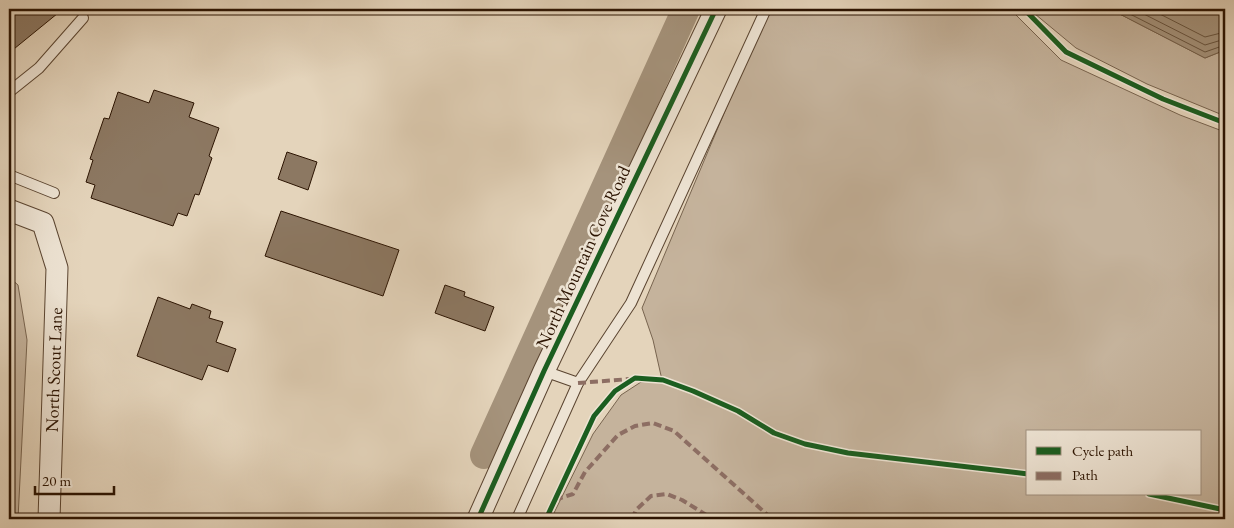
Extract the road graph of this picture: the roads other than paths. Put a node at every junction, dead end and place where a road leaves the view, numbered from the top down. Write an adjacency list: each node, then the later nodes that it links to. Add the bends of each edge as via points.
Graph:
1 (716, 9): 8 (street, North Mountain Cove Road)
2 (766, 9): 9 (lane, via 631,303)
3 (83, 18): 4 (lane, via 39,68)
4 (9, 92)
5 (9, 175): 6 (lane)
6 (54, 193)
7 (9, 210): 10 (street, North Scout Lane, via 43,223 57,268)
8 (544, 371): 9 (lane); 11 (street, North Mountain Cove Road)
9 (578, 383): 12 (lane)
10 (49, 519)
11 (478, 519)
12 (517, 519)

